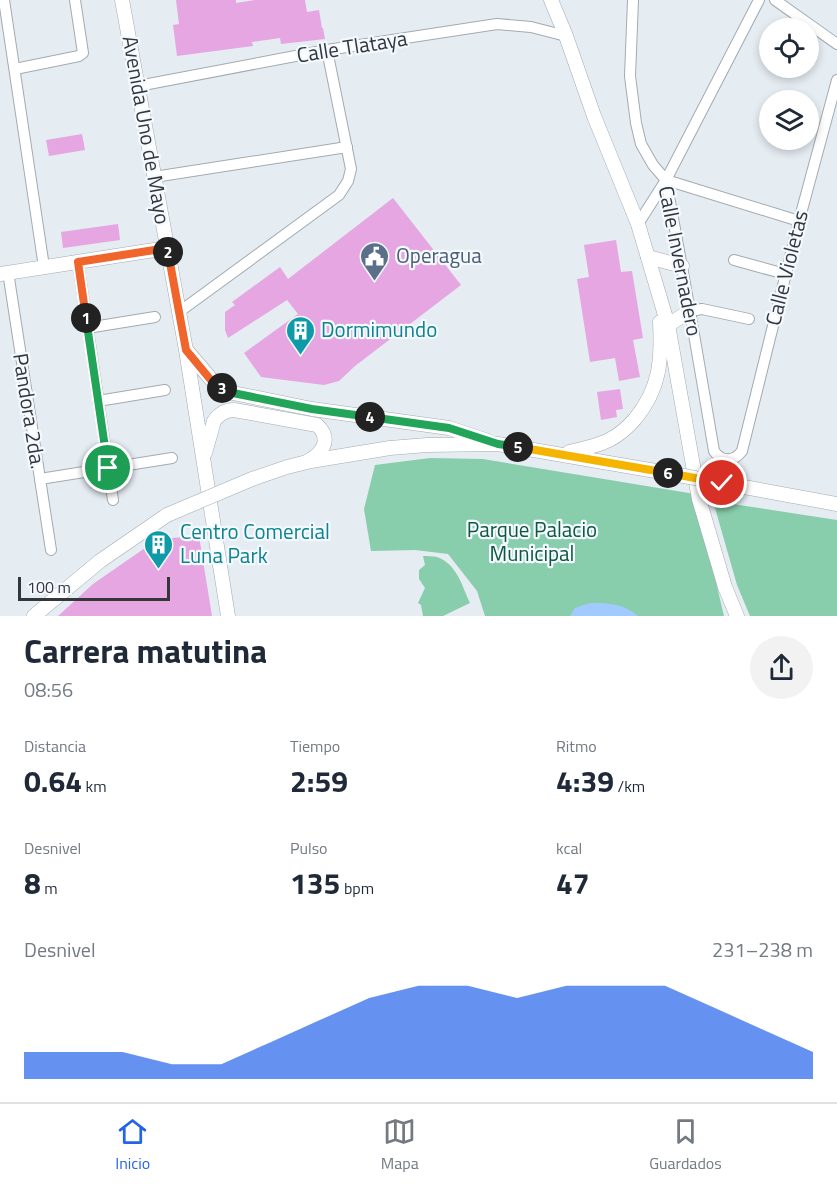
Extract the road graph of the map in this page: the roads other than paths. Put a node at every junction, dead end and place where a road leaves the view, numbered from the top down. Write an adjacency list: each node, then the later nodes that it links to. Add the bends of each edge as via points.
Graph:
1 (4, 0): 11 (street)
2 (75, 0): 11 (street, via 84,53)
3 (122, 0): 13 (main road, Avenida Uno de Mayo)
4 (551, 0): 8 (main road)
5 (633, 0): 16 (street, Calle Invernadero, via 630,76 636,123 641,144)
6 (759, 0): 16 (street)
7 (775, 0): 9 (street)
8 (566, 36): 10 (street, Calle Tlataya, via 497,24); 18 (main road)
9 (837, 45)
10 (327, 50): 13 (street, Calle Tlataya); 14 (street)
11 (15, 69): 24 (street)
12 (837, 80): 17 (street, Calle Violetas)
13 (138, 86): 15 (main road, Avenida Uno de Mayo)
14 (347, 147): 15 (street); 29 (street, via 351,170 339,195)
15 (154, 177): 19 (main road, Avenida Uno de Mayo)
16 (666, 180): 17 (street); 18 (street); 23 (street, Calle Invernadero)
17 (798, 221): 26 (street, Calle Violetas)
18 (638, 224): 20 (main road)
19 (167, 248): 22 (main road); 29 (main road, Avenida Uno de Mayo)
20 (648, 257): 23 (main road); 27 (main road)
21 (734, 260): 26 (street)
22 (78, 262): 24 (main road); 33 (street)
23 (682, 266): 28 (street, Calle Invernadero)
24 (45, 267): 25 (main road)
25 (4, 273): 44 (street, Pandora 2da.)
26 (785, 274): 39 (street, Calle Violetas, via 742,451 733,459)
27 (659, 296): 32 (main road); 38 (main road, via 662,349 654,390 643,410 611,440)
28 (690, 311): 31 (street, via 702,309); 32 (main road); 39 (street, Calle Invernadero)
29 (178, 312): 34 (main road, Avenida Uno de Mayo)
30 (155, 317): 33 (street)
31 (749, 320)
32 (668, 325): 50 (main road, via 699,499)
33 (87, 328): 36 (street)
34 (186, 350): 37 (main road, via 219,387 233,393 312,409 449,428); 41 (main road, Avenida Uno de Mayo)
35 (165, 390): 36 (street)
36 (98, 402): 43 (street)
37 (498, 444): 38 (main road); 42 (main road, via 427,444)
38 (560, 454): 46 (main road, bridge)
39 (718, 456)
40 (172, 458): 43 (street)
41 (204, 458): 42 (main road, via 214,422 223,413 234,410 317,425 325,444); 49 (main road, Avenida Uno de Mayo)
42 (304, 462): 48 (main road, bridge, via 167,515 100,561)
43 (108, 468): 44 (street); 45 (street)
44 (40, 479): 47 (street, Pandora 2da.)
45 (113, 500)
46 (837, 504)
47 (51, 549)
48 (38, 614)
49 (228, 616)
50 (737, 616)

